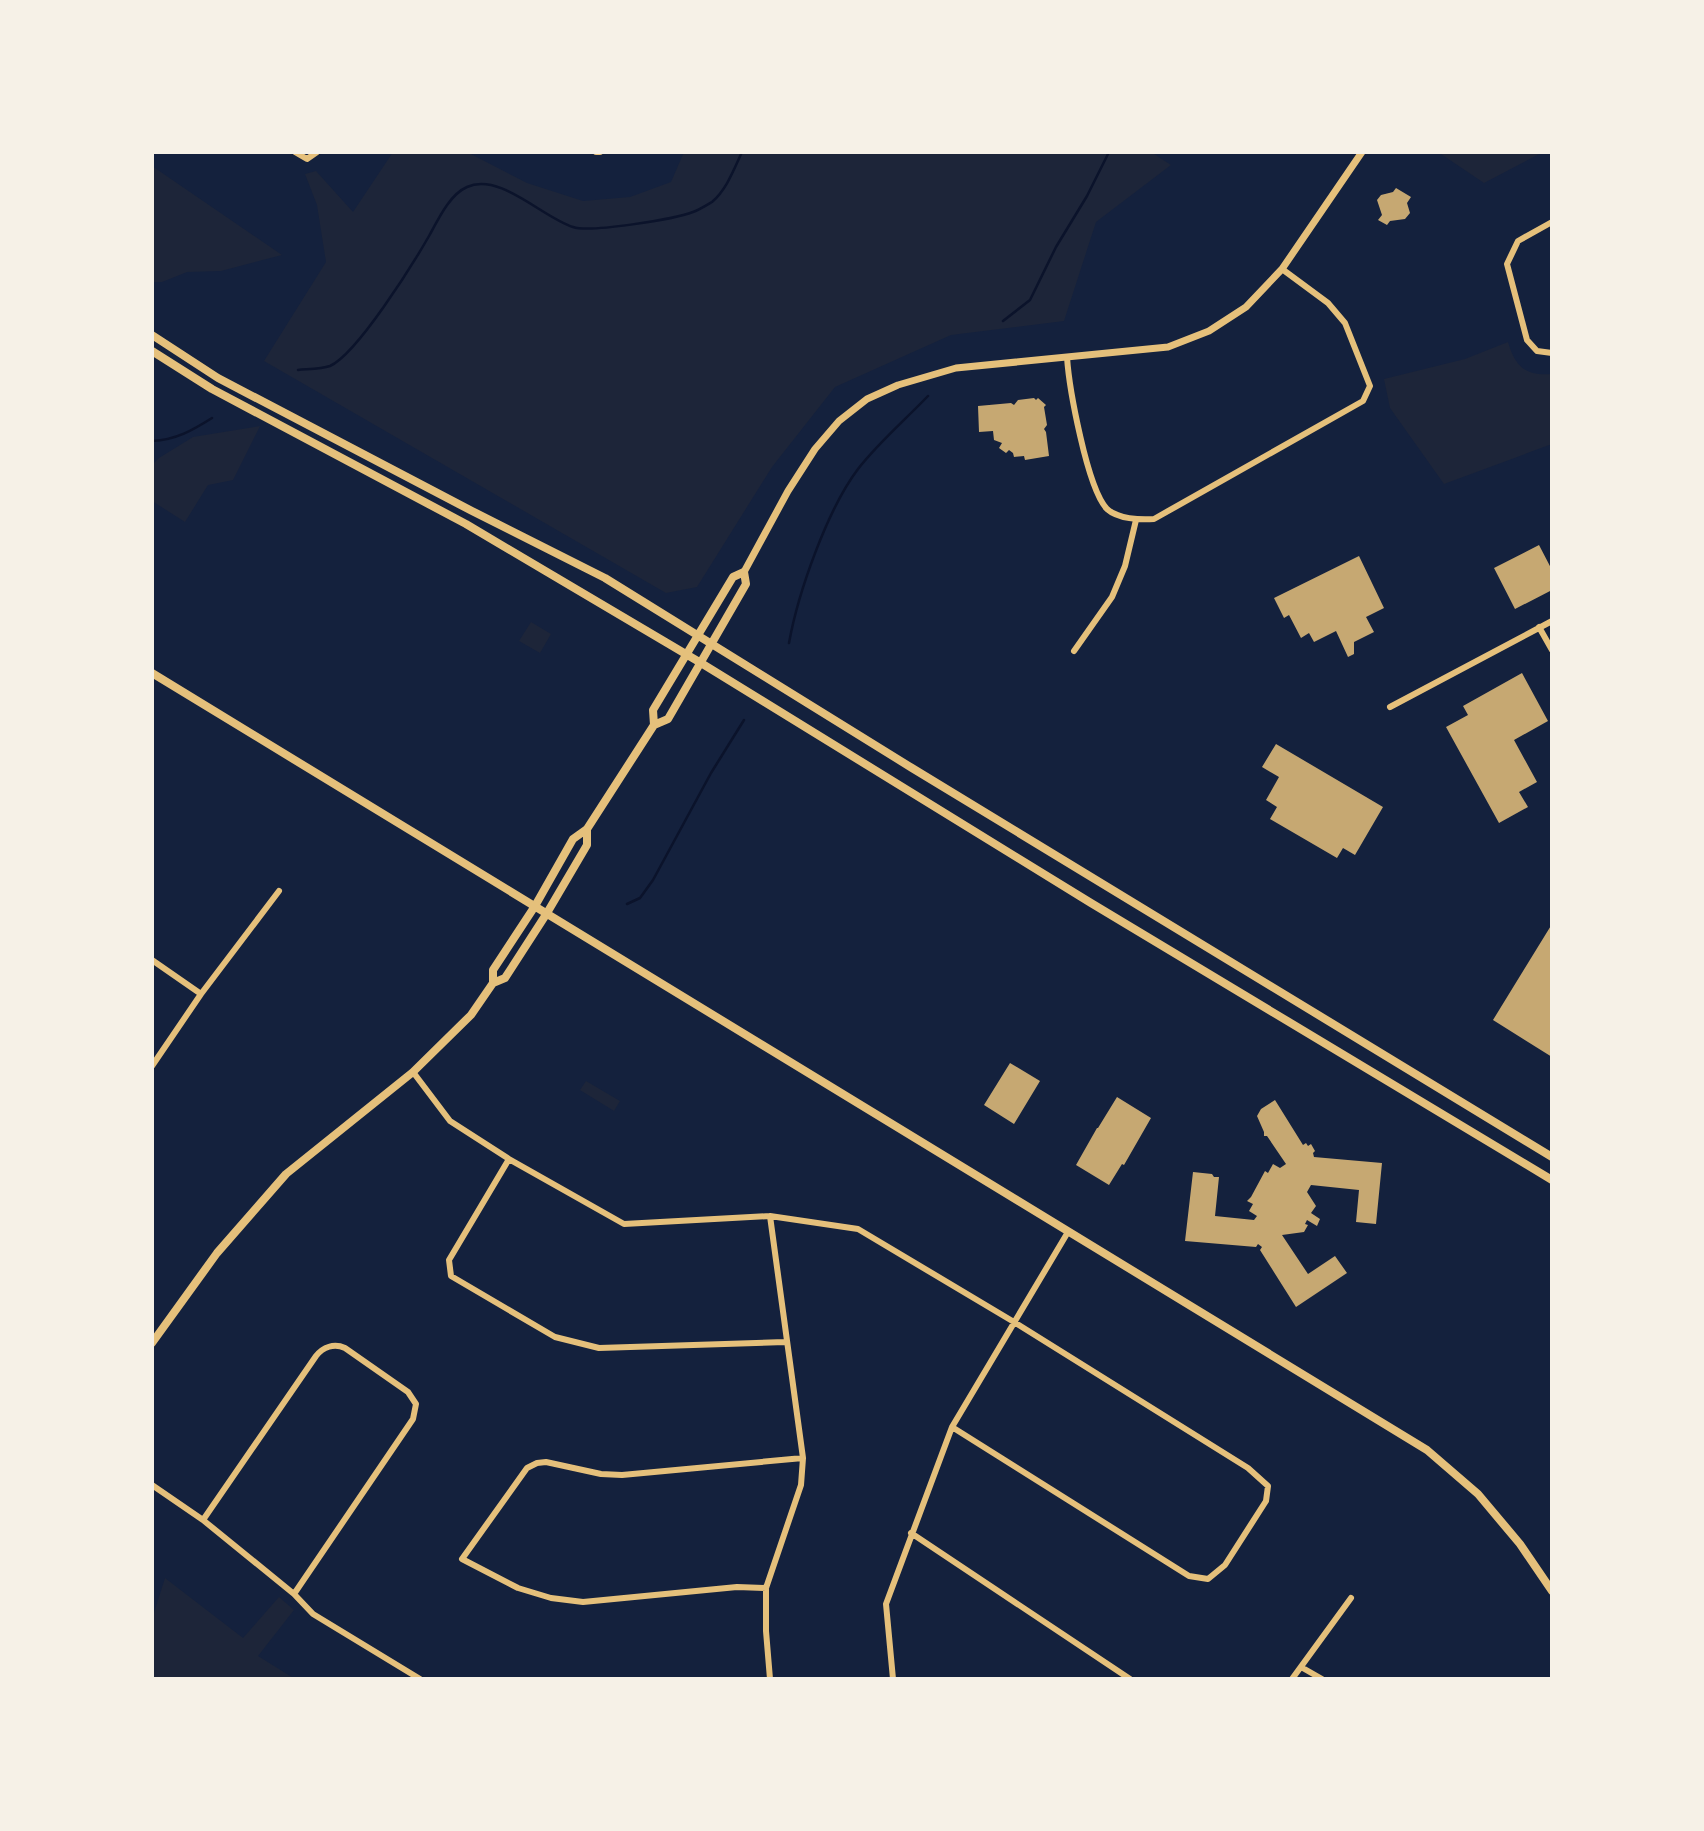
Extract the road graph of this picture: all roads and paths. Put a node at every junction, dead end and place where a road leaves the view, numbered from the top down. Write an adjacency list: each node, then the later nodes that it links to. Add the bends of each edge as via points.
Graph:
1 (295, 152): 2 (street, via 307,159)
2 (317, 152)
3 (1362, 152): 5 (street)
4 (1552, 222): 8 (street, via 1518,241 1507,264 1527,340 1537,351)
5 (1282, 269): 9 (street, via 1247,307 1209,331 1168,347); 10 (street, via 1328,303 1345,323 1370,386 1363,401 1154,520)
6 (152, 335): 14 (main road, via 218,378 605,578)
7 (152, 351): 18 (main road, via 212,389 466,524)
8 (1552, 353)
9 (1067, 357): 10 (street, via 1093,487 1108,510); 11 (street, via 956,368 867,399 839,421 815,449)
10 (1136, 520): 17 (street, via 1112,597)
11 (744, 572): 14 (main road, via 733,577); 15 (main road, via 746,584)
12 (1552, 621): 13 (street)
13 (1539, 627): 16 (street); 21 (street)
14 (697, 636): 15 (main road); 18 (main road)
15 (711, 645): 19 (main road); 32 (main road)
16 (1552, 650)
17 (1074, 652)
18 (686, 655): 19 (main road); 22 (main road, via 653,710)
19 (701, 663): 22 (main road, via 668,719); 34 (main road)
20 (152, 673): 25 (main road)
21 (1390, 707)
22 (653, 725): 23 (main road)
23 (587, 829): 25 (main road, via 573,839); 26 (main road, via 587,845)
24 (279, 891): 29 (street)
25 (535, 906): 26 (main road); 28 (main road, via 493,970)
26 (547, 914): 28 (main road, via 505,978); 36 (main road)
27 (152, 960): 29 (street)
28 (493, 984): 31 (main road, via 471,1015)
29 (201, 994): 30 (street)
30 (152, 1066)
31 (413, 1072): 33 (street, via 450,1121); 39 (main road, via 286,1174 216,1253)
32 (1552, 1157)
33 (509, 1159): 35 (street, via 624,1224); 38 (street, via 449,1260 451,1276 555,1337 599,1348)
34 (1552, 1180)
35 (770, 1216): 37 (street, via 858,1229); 38 (street)
36 (1068, 1232): 37 (street); 46 (main road, via 1427,1450 1478,1494)
37 (1014, 1322): 40 (street); 40 (street, via 1248,1468 1268,1486 1266,1502 1225,1566 1208,1579 1189,1576)
38 (785, 1342): 41 (street)
39 (152, 1343)
40 (952, 1427): 44 (street)
41 (803, 1458): 45 (street, via 801,1485); 45 (street, via 622,1475 537,1463 527,1468 462,1559 518,1588 583,1602)
42 (152, 1485): 43 (street)
43 (203, 1520): 47 (street); 47 (street, via 325,1348 345,1348 408,1392 416,1404 413,1419)
44 (911, 1533): 52 (street, via 886,1604); 53 (street)
45 (766, 1588): 51 (street)
46 (1552, 1591)
47 (294, 1594): 50 (street, via 328,1625)
48 (1351, 1598): 49 (street)
49 (1301, 1667): 54 (street); 55 (street)
50 (420, 1679)
51 (770, 1679)
52 (893, 1679)
53 (1130, 1679)
54 (1292, 1679)
55 (1322, 1679)

